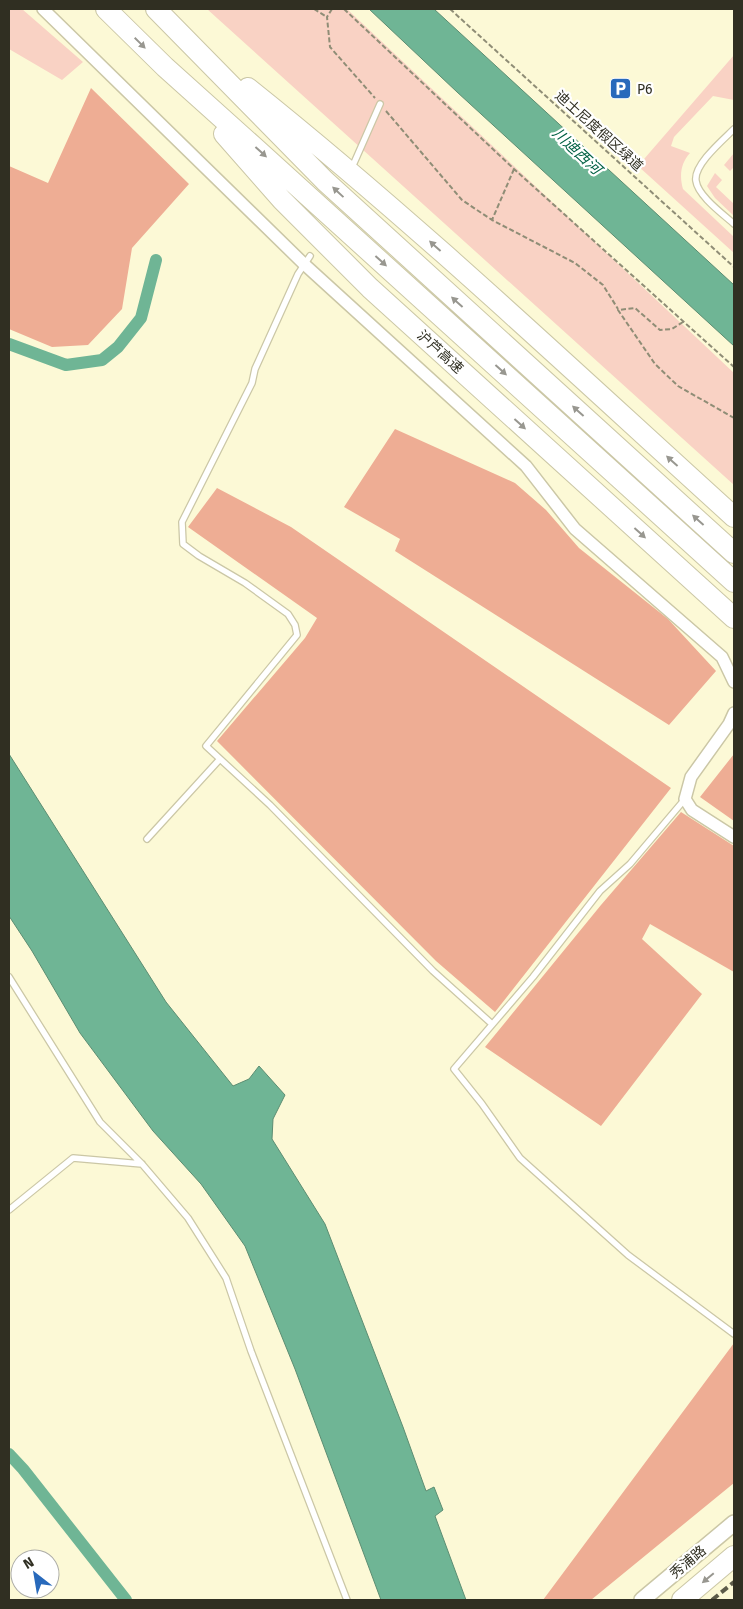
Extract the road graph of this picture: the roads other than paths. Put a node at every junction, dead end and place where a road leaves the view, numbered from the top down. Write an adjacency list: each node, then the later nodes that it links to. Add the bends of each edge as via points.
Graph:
1 (43, 9): 10 (street)
2 (106, 9): 5 (highway, 沪芦高速, one-way to 5)
3 (156, 9): 4 (highway)
4 (186, 39): 11 (highway, one-way to 4, via 357,176); 12 (highway, one-way to 4, via 332,187)
5 (165, 68): 13 (highway, 沪芦高速, one-way to 13); 14 (highway, 沪芦高速, one-way to 14, via 282,200 370,288)
6 (380, 104): 8 (lane)
7 (734, 129): 9 (lane, via 697,170 696,180 701,192)
8 (354, 163)
9 (734, 224)
10 (307, 260): 15 (street, via 526,466 575,529 722,657); 17 (lane, via 255,369 252,383 182,522 183,544 288,614 297,635 206,746)
11 (734, 517)
12 (734, 553)
13 (734, 582)
14 (734, 620)
15 (734, 682)
16 (734, 713): 18 (street, via 730,724 691,777)
17 (220, 759): 20 (lane); 22 (lane)
18 (685, 799): 19 (street, via 692,810); 22 (lane, via 630,864 600,891)
19 (734, 837)
20 (147, 839)
21 (9, 977): 23 (lane, via 100,1122)
22 (492, 1024): 25 (lane, via 454,1069 509,1144 520,1158 628,1255)
23 (142, 1164): 24 (lane, via 73,1158); 28 (lane, via 188,1218 226,1278)
24 (9, 1210)
25 (734, 1334)
26 (734, 1523): 29 (main road, 秀浦路)
27 (734, 1556): 30 (highway, one-way to 30)
28 (347, 1600)
29 (642, 1600)
30 (682, 1600)

